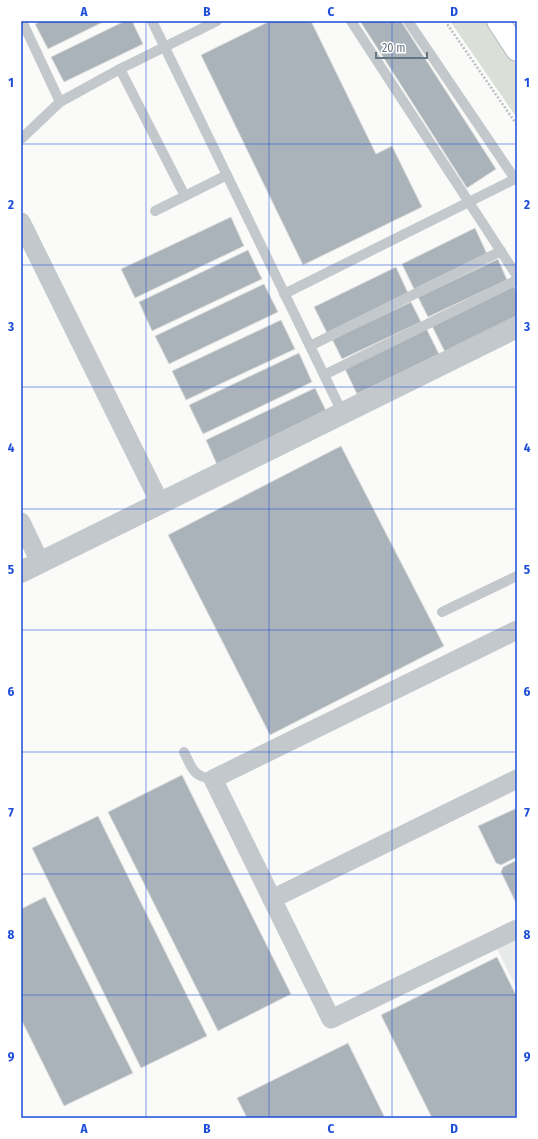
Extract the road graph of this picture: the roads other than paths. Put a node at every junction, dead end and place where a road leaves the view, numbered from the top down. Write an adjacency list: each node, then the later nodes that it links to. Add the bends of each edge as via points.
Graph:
1 (22, 21): 10 (lane)
2 (152, 21): 7 (lane)
3 (216, 21): 7 (lane)
4 (351, 21): 15 (lane)
5 (408, 21): 13 (lane)
6 (498, 21): 8 (main road)
7 (165, 47): 9 (lane); 12 (lane)
8 (517, 50)
9 (120, 69): 10 (lane); 14 (lane)
10 (60, 102): 11 (lane)
11 (21, 139)
12 (227, 175): 14 (lane); 21 (lane)
13 (516, 179): 15 (lane)
14 (185, 196): 16 (lane)
15 (469, 202): 18 (lane); 21 (lane)
16 (155, 211)
17 (21, 222): 26 (street)
18 (501, 250): 19 (lane); 23 (lane)
19 (517, 276)
20 (517, 280): 24 (lane)
21 (284, 294): 23 (lane)
22 (517, 327): 26 (street)
23 (310, 346): 24 (lane)
24 (324, 375): 25 (lane)
25 (341, 410)
26 (160, 503): 28 (street)
27 (21, 522): 28 (street)
28 (40, 562): 29 (street)
29 (21, 572)
30 (517, 576): 31 (lane)
31 (442, 612)
32 (517, 630): 34 (street)
33 (184, 752): 34 (lane, via 194,773 205,779)
34 (213, 779): 36 (street)
35 (517, 779): 36 (street)
36 (272, 899): 37 (street, via 331,1019)
37 (517, 929)

